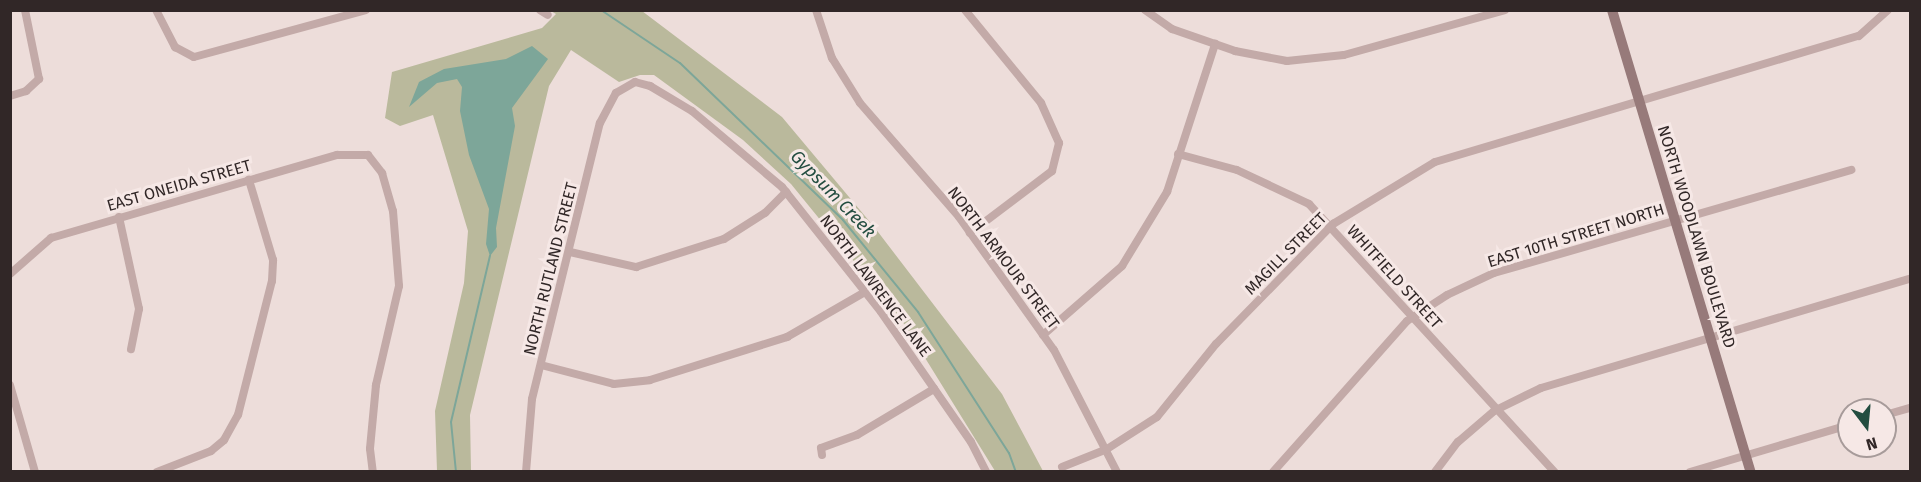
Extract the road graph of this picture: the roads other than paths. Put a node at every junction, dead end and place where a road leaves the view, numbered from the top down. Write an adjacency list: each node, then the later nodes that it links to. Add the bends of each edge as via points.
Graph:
1 (25, 10): 12 (street, via 39,79 26,91)
2 (156, 10): 3 (street, via 175,47 194,57)
3 (366, 10)
4 (816, 10): 21 (street, NORTH ARMOUR STREET, via 832,58 860,103)
5 (965, 10): 21 (street, via 1041,102 1059,143 1052,171)
6 (1145, 10): 10 (street, via 1172,29)
7 (1505, 10): 10 (street, via 1344,55 1306,61 1287,61)
8 (1612, 10): 13 (main road, NORTH WOODLAWN BOULEVARD)
9 (1888, 10): 13 (street, MAGILL STREET, via 1858,36)
10 (1215, 44): 14 (street)
11 (630, 85): 17 (street, NORTH LAWRENCE LANE, via 650,86 692,111); 22 (street, NORTH RUTLAND STREET, via 616,93 600,123)
12 (10, 96)
13 (1639, 101): 19 (main road, NORTH WOODLAWN BOULEVARD); 20 (street, MAGILL STREET, via 1435,162)
14 (1179, 154): 20 (street, WHITFIELD STREET, via 1247,175 1309,204); 27 (street, via 1167,192 1122,266)
15 (1851, 170): 19 (street, EAST 10TH STREET NORTH)
16 (249, 180): 18 (street, EAST ONEIDA STREET); 40 (street, via 273,260 272,281 238,415 224,440 191,462); 41 (street, EAST ONEIDA STREET, via 337,155 368,155 382,173 393,211 399,286 376,385 370,449)
17 (786, 192): 22 (street, via 765,213 724,239 645,265 636,267); 25 (street, NORTH LAWRENCE LANE)
18 (119, 217): 23 (street, EAST ONEIDA STREET, via 51,238); 29 (street, via 139,309)
19 (1674, 220): 26 (street, EAST 10TH STREET NORTH, via 1494,273); 28 (main road, NORTH WOODLAWN BOULEVARD)
20 (1330, 226): 26 (street, WHITFIELD STREET); 35 (street, MAGILL STREET, via 1216,344 1157,417)
21 (970, 232): 27 (street, NORTH ARMOUR STREET)
22 (570, 252): 30 (street, NORTH RUTLAND STREET)
23 (12, 269)
24 (1911, 279): 28 (street)
25 (865, 292): 30 (street, via 787,337 650,380 614,384); 32 (street, NORTH LAWRENCE LANE)
26 (1413, 318): 33 (street, WHITFIELD STREET); 45 (street, EAST 10TH STREET NORTH)
27 (1043, 335): 35 (street, NORTH ARMOUR STREET)
28 (1712, 337): 33 (street, via 1542,388); 37 (main road, NORTH WOODLAWN BOULEVARD)
29 (130, 348)
30 (541, 365): 42 (street, NORTH RUTLAND STREET, via 532,399)
31 (10, 385): 39 (street)
32 (934, 389): 36 (street, via 857,435 821,448); 43 (street, NORTH LAWRENCE LANE)
33 (1496, 410): 46 (street, via 1458,442); 47 (street, WHITFIELD STREET)
34 (1837, 428): 37 (street)
35 (1107, 449): 38 (street, MAGILL STREET); 44 (street, NORTH ARMOUR STREET)
36 (822, 455)
37 (1746, 455): 48 (street); 49 (main road, NORTH WOODLAWN BOULEVARD)
38 (1062, 467)
39 (36, 471)
40 (157, 471)
41 (372, 471)
42 (526, 471)
43 (986, 471)
44 (1117, 471)
45 (1274, 471)
46 (1435, 471)
47 (1555, 471)
48 (1690, 471)
49 (1751, 471)

